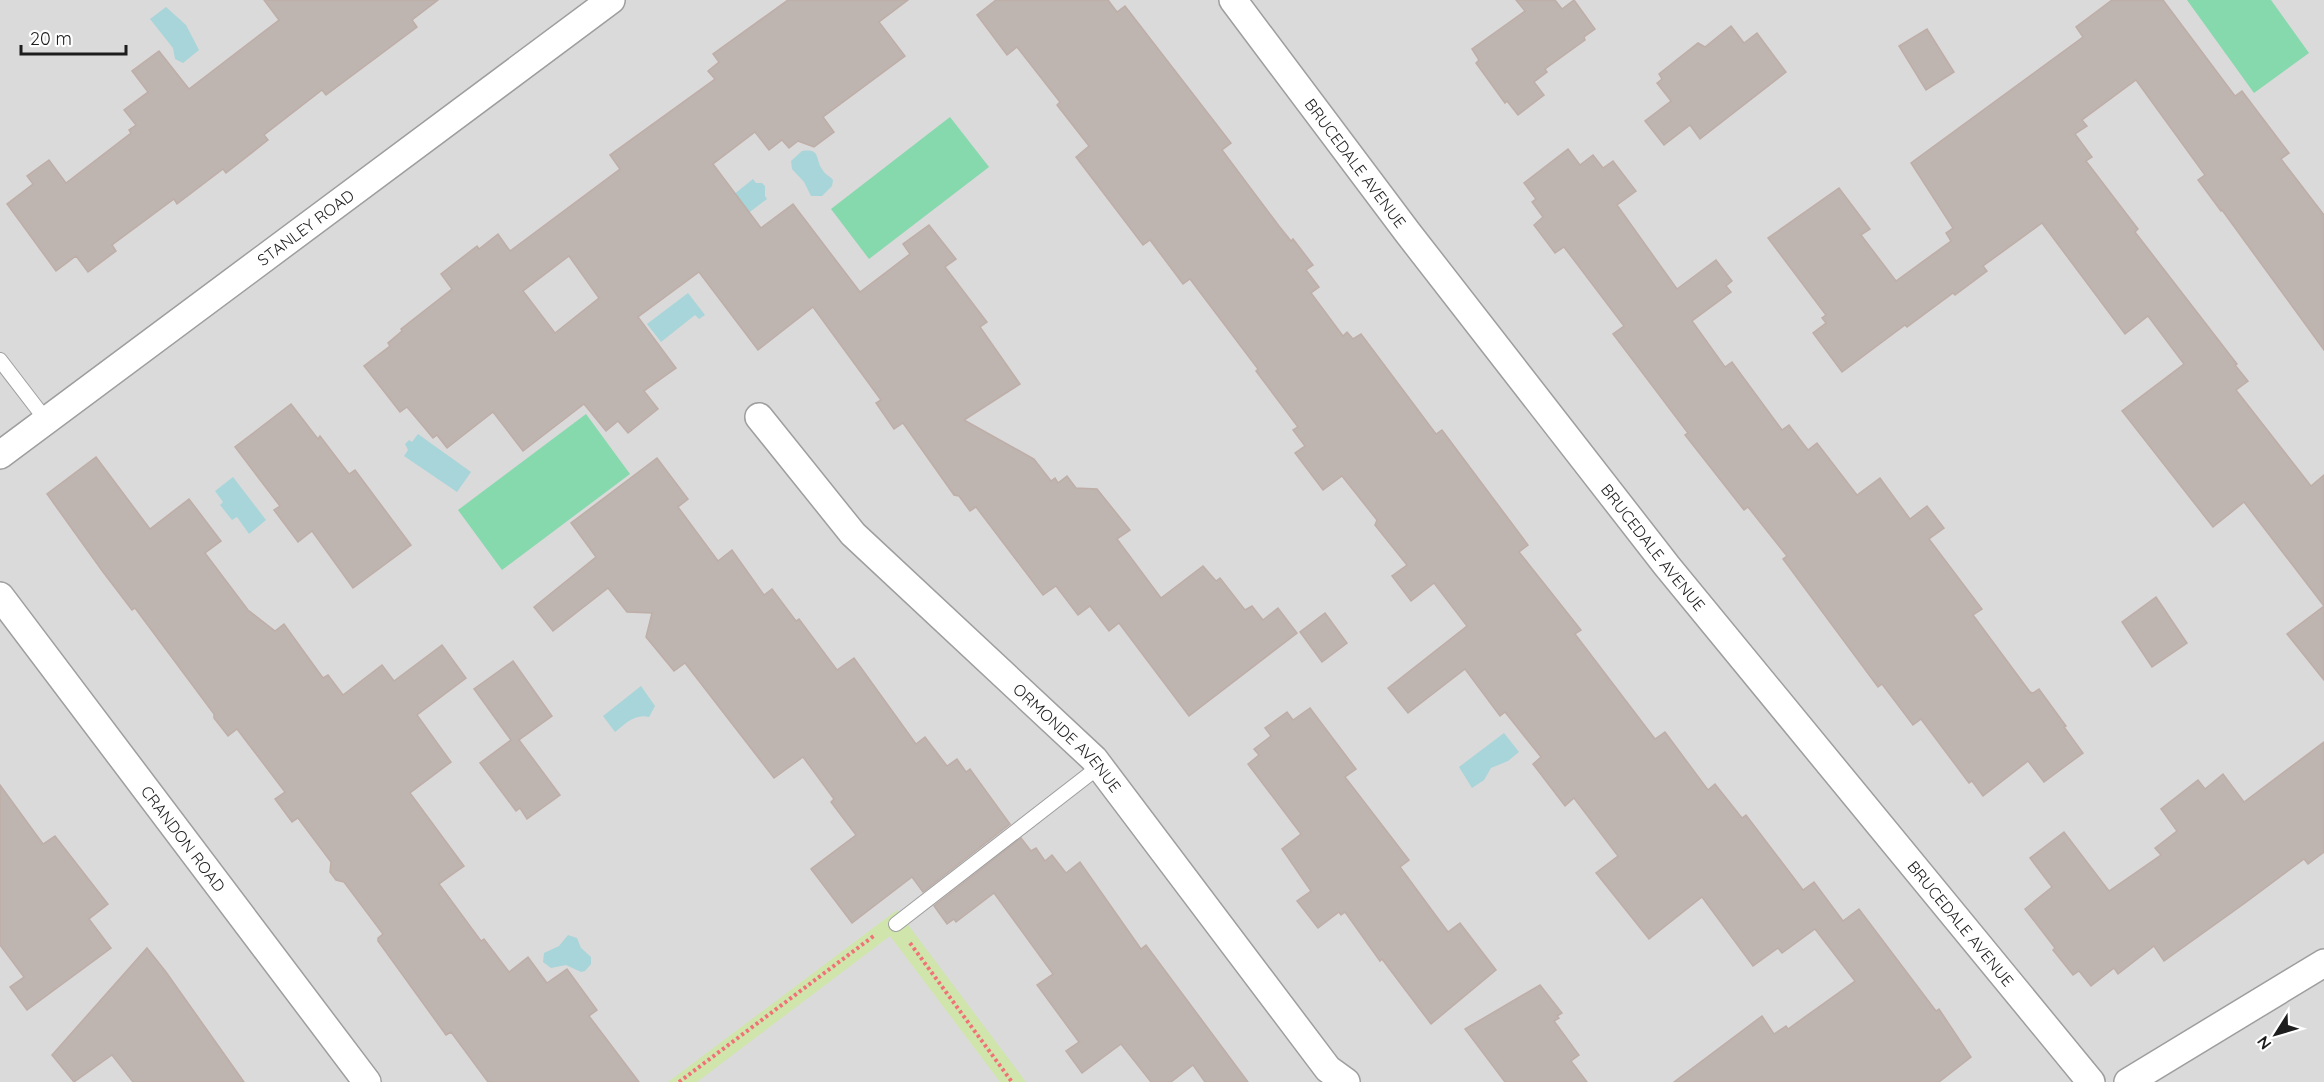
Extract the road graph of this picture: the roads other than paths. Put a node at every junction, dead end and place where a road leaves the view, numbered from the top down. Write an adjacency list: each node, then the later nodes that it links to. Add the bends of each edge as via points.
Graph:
1 (611, 0): 5 (street, STANLEY ROAD)
2 (1233, 0): 13 (street, BRUCEDALE AVENUE, via 1667,566)
3 (0, 360): 5 (lane)
4 (759, 417): 8 (street, ORMONDE AVENUE, via 853,534)
5 (46, 420): 6 (street, STANLEY ROAD)
6 (0, 455)
7 (0, 596): 11 (street, CRANDON ROAD)
8 (1100, 766): 9 (lane); 12 (street, ORMONDE AVENUE, via 1328,1069)
9 (896, 924)
10 (2324, 963): 14 (street)
11 (367, 1082)
12 (1346, 1082)
13 (2091, 1082)
14 (2128, 1082)

